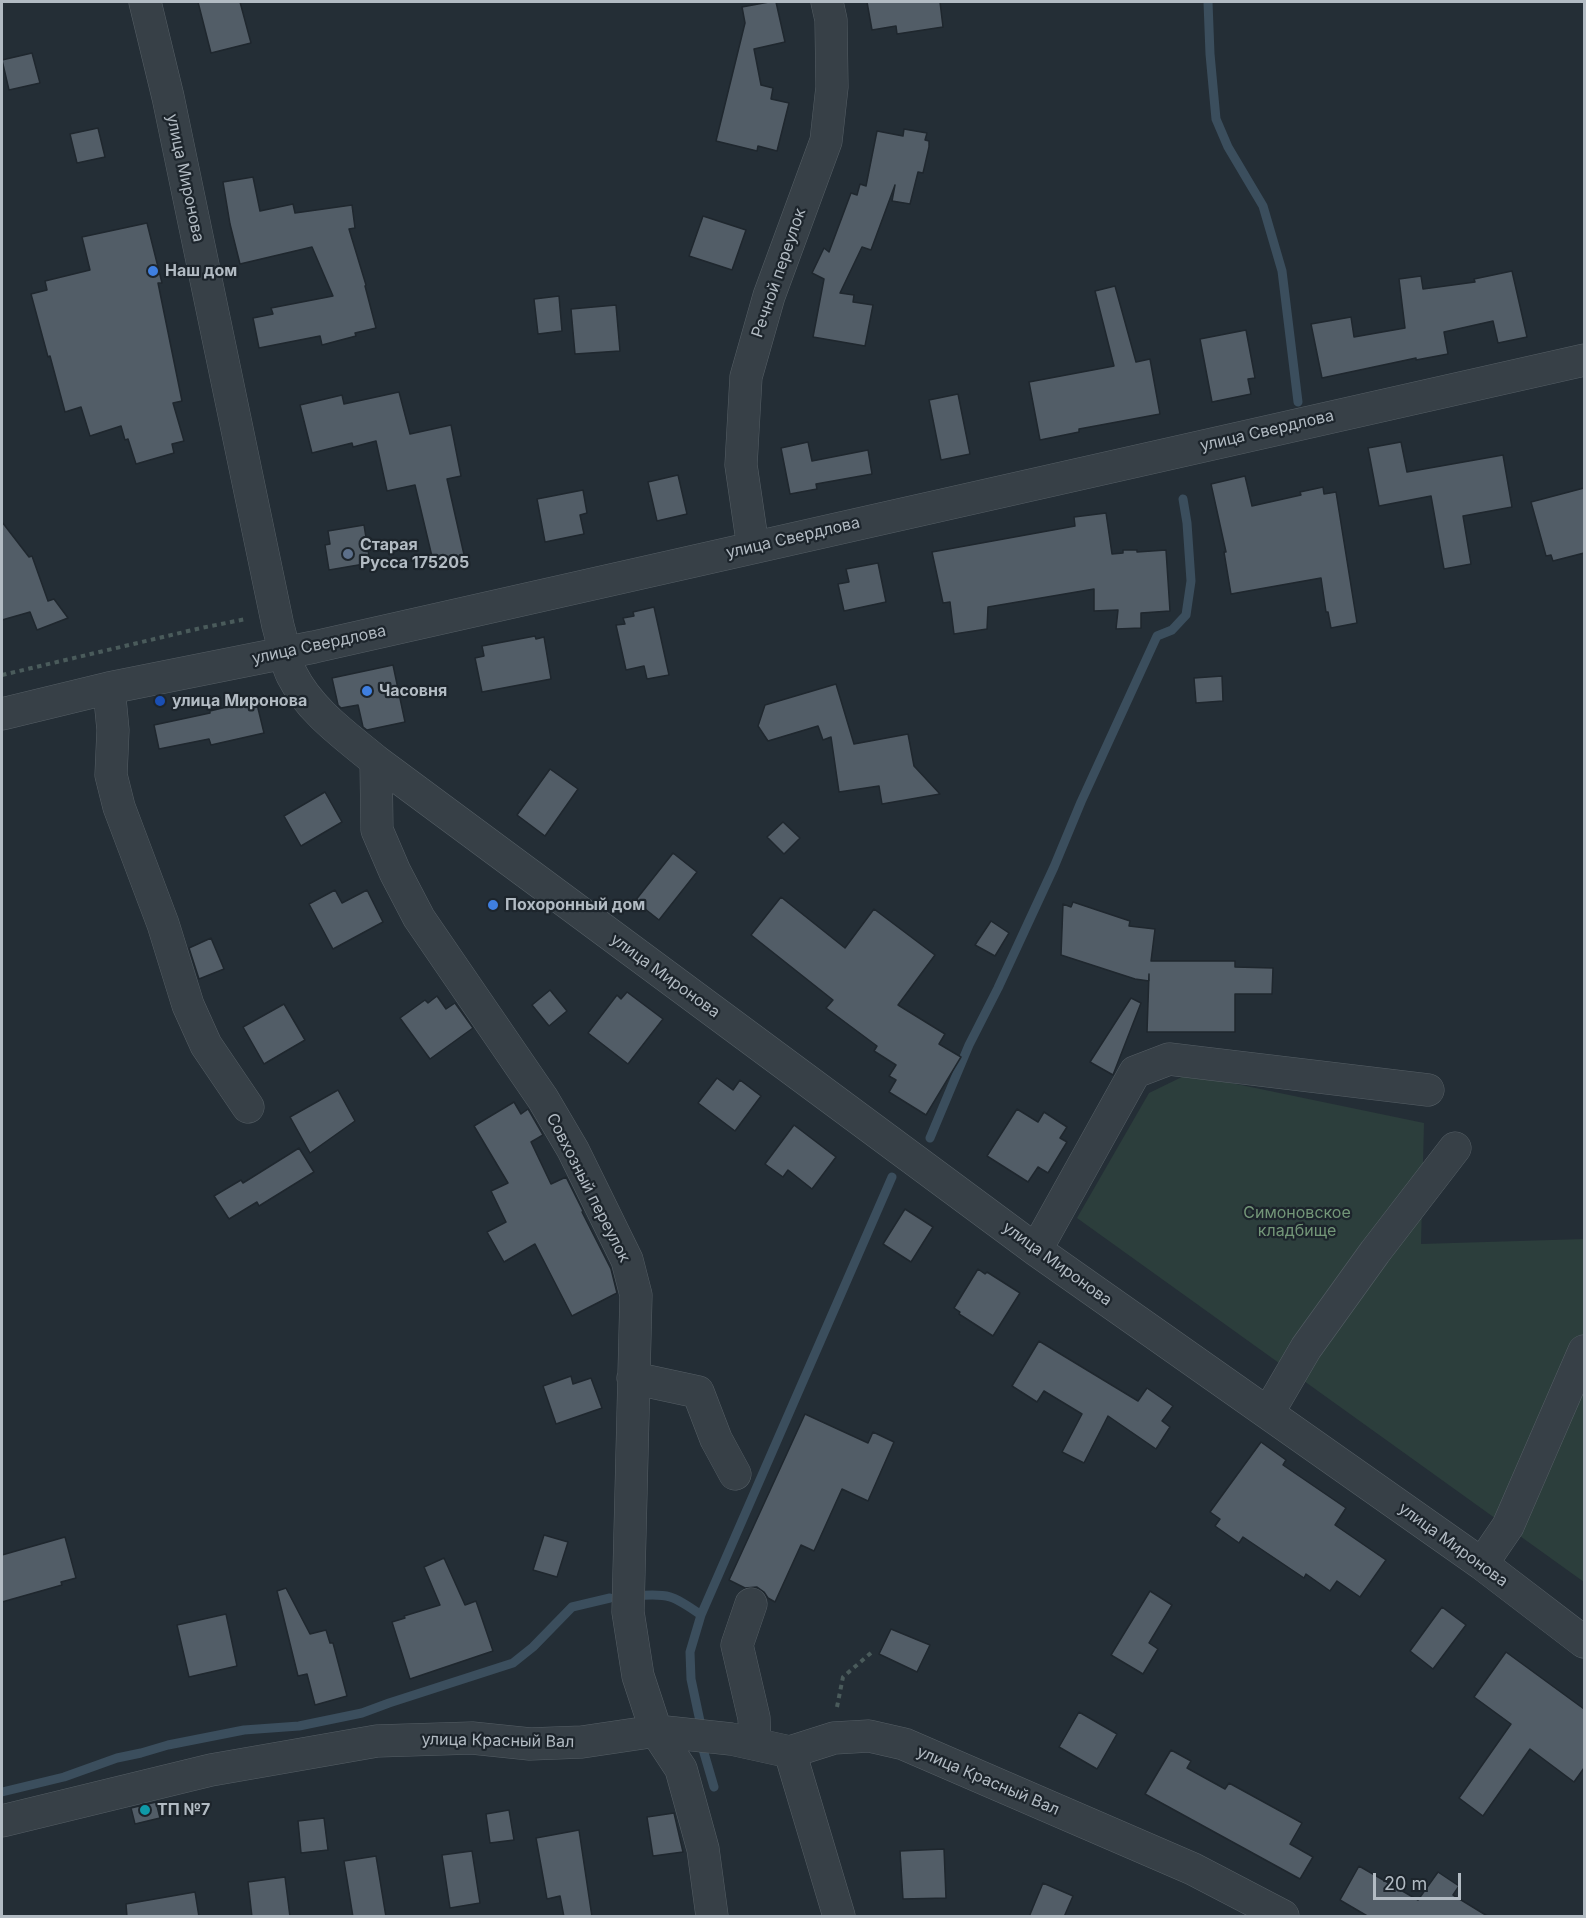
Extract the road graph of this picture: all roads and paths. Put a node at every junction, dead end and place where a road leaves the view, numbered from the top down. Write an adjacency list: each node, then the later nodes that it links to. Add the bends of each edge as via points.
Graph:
1 (145, 2): 6 (street, улица Миронова)
2 (827, 2): 4 (street, Речной переулок, via 832,87 826,141 769,296 746,377 741,465)
3 (1584, 360): 4 (street, улица Свердлова)
4 (753, 547): 6 (street, улица Свердлова)
5 (249, 618): 7 (path)
6 (286, 653): 8 (street, улица Свердлова); 10 (street, улица Миронова, via 290,673 321,714)
7 (2, 675)
8 (109, 688): 9 (street, улица Свердлова); 12 (street, via 113,730 111,775 119,807 163,924 188,1005 206,1045)
9 (2, 714)
10 (376, 762): 14 (street, улица Миронова); 16 (street, Совхозный переулок, via 377,830 395,872 419,918 543,1099 627,1260 636,1295)
11 (1428, 1090): 14 (street, via 1169,1059 1135,1072)
12 (248, 1107)
13 (1455, 1148): 17 (street, via 1306,1348)
14 (1036, 1250): 17 (street, улица Миронова)
15 (1584, 1351): 19 (street, via 1508,1526)
16 (633, 1378): 18 (street, via 698,1392); 23 (street, Совхозный переулок, via 628,1612 638,1676)
17 (1268, 1413): 19 (street, улица Миронова)
18 (735, 1474)
19 (1482, 1564): 21 (street, улица Миронова)
20 (751, 1604): 25 (street, via 736,1645 754,1718)
21 (1584, 1642)
22 (872, 1652): 24 (path, via 843,1677)
23 (656, 1731): 25 (street, улица Красный Вал); 27 (street, улица Красный Вал, via 582,1742 530,1744 472,1738 377,1741 212,1770); 28 (street, Совхозный переулок, via 681,1769 702,1849)
24 (834, 1738): 26 (street, улица Красный Вал); 30 (street, улица Красный Вал, via 868,1736 904,1744 1193,1869)
25 (754, 1743): 26 (street, улица Красный Вал)
26 (790, 1752): 29 (street)
27 (2, 1821)
28 (712, 1917)
29 (839, 1917)
30 (1283, 1917)

